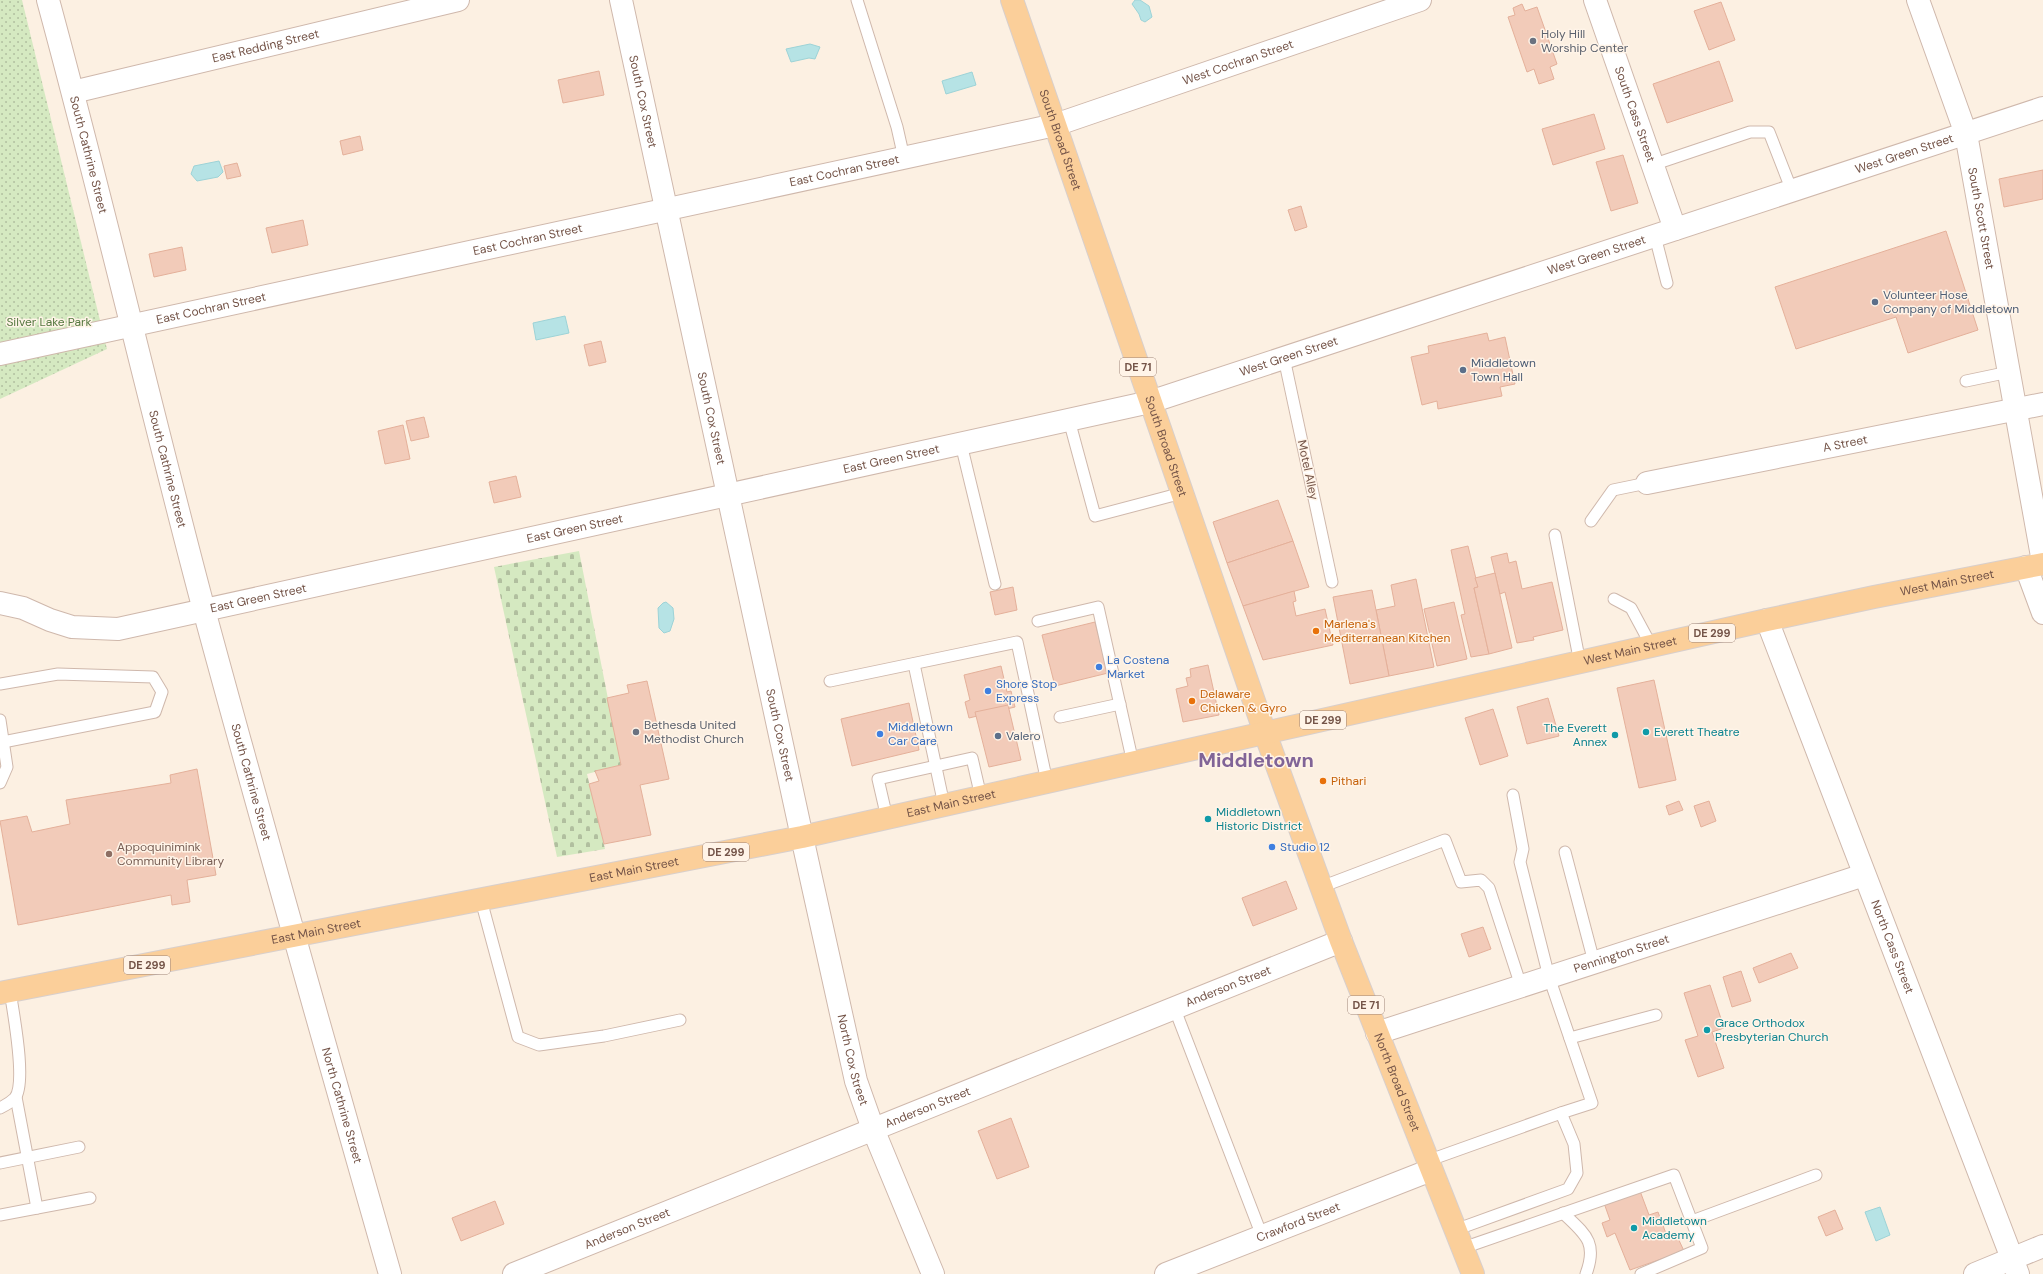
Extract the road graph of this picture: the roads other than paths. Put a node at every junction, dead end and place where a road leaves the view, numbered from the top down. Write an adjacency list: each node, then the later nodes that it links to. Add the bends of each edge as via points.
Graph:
1 (48, 0): 9 (street, South Cathrine Street)
2 (458, 0): 9 (street, East Redding Street)
3 (621, 0): 16 (street, South Cox Street)
4 (857, 0): 13 (lane, via 897,127)
5 (1012, 0): 11 (main road, South Broad Street / DE 71)
6 (1420, 0): 11 (street, West Cochran Street)
7 (1595, 0): 14 (street, South Cass Street)
8 (1918, 0): 12 (street, South Scott Street)
9 (73, 92): 19 (street, South Cathrine Street)
10 (2043, 108): 12 (street, West Green Street)
11 (1055, 125): 13 (street, East Cochran Street); 24 (main road, South Broad Street / DE 71)
12 (1966, 134): 15 (street, West Green Street); 22 (street, South Scott Street)
13 (904, 158): 16 (street, East Cochran Street)
14 (1652, 165): 15 (lane, via 1750,132 1768,132); 17 (street, South Cass Street)
15 (1792, 191): 17 (street, West Green Street)
16 (667, 210): 19 (street, East Cochran Street); 31 (street, South Cox Street)
17 (1665, 233): 18 (lane); 21 (street, West Green Street)
18 (1667, 283)
19 (130, 326): 20 (street, East Cochran Street); 39 (street, South Cathrine Street)
20 (0, 354)
21 (1284, 358): 24 (street, West Green Street); 35 (lane, Motel Alley)
22 (2009, 372): 23 (lane); 26 (street, South Scott Street)
23 (1966, 381)
24 (1150, 402): 27 (street, East Green Street); 30 (main road, South Broad Street / DE 71)
25 (2043, 404): 26 (street, A Street)
26 (2016, 409): 29 (street, A Street); 34 (street, South Scott Street)
27 (1069, 420): 28 (street, East Green Street); 30 (lane, via 1095,516)
28 (961, 444): 31 (street, East Green Street); 36 (lane)
29 (1647, 482): 32 (lane, via 1613,490)
30 (1182, 493): 51 (main road, South Broad Street / DE 71)
31 (729, 495): 39 (street, East Green Street); 61 (street, South Cox Street)
32 (1591, 521)
33 (1555, 534): 44 (lane)
34 (2037, 564): 40 (street, South Scott Street); 41 (main road, West Main Street / DE 299)
35 (1332, 582)
36 (995, 584)
37 (1614, 598): 43 (lane, via 1631,608)
38 (0, 604): 39 (street, East Green Street, via 23,608 72,627 94,629 118,629)
39 (204, 610): 66 (street, South Cathrine Street)
40 (2043, 613)
41 (1767, 620): 43 (main road, West Main Street / DE 299); 63 (street, North Cass Street)
42 (1038, 621): 48 (lane, via 1098,607)
43 (1652, 647): 44 (main road, West Main Street / DE 299)
44 (1580, 663): 51 (main road, West Main Street / DE 299)
45 (914, 664): 46 (lane); 54 (lane); 55 (lane, via 1017,642)
46 (830, 681)
47 (0, 684): 52 (lane, via 58,674 153,678 162,692 155,712)
48 (1120, 704): 49 (lane); 53 (lane)
49 (1060, 717)
50 (0, 720): 52 (lane)
51 (1265, 733): 53 (main road, East Main Street / DE 299); 64 (main road, North Broad Street / DE 71)
52 (3, 742): 56 (lane, via 7,767)
53 (1133, 762): 55 (main road, East Main Street / DE 299)
54 (936, 766): 58 (lane, via 972,758); 59 (lane); 60 (lane, via 878,779)
55 (1047, 782): 58 (main road, East Main Street / DE 299)
56 (0, 783)
57 (1513, 795): 69 (lane, via 1523,849 1520,862)
58 (981, 797): 59 (main road, East Main Street / DE 299)
59 (944, 805): 60 (main road, East Main Street / DE 299)
60 (887, 818): 61 (main road, East Main Street / DE 299)
61 (802, 837): 65 (main road, East Main Street / DE 299); 80 (street, North Cox Street, via 856,1081)
62 (1565, 852): 68 (lane)
63 (1864, 875): 68 (street, Pennington Street); 94 (street, North Cass Street)
64 (1322, 887): 67 (main road, North Broad Street / DE 71); 70 (lane, via 1445,840 1461,882 1481,880 1489,888)
65 (482, 900): 66 (main road, East Main Street / DE 299); 74 (lane, via 518,1037 539,1045 604,1036)
66 (294, 937): 71 (main road, East Main Street / DE 299); 96 (street, North Cathrine Street)
67 (1341, 941): 72 (street, Anderson Street); 75 (main road, North Broad Street / DE 71)
68 (1594, 962): 69 (street, Pennington Street)
69 (1549, 977): 70 (street, Pennington Street); 76 (lane)
70 (1522, 986): 75 (street, Pennington Street)
71 (5, 992): 77 (lane, via 20,1062 20,1083)
72 (1174, 1007): 80 (street, Anderson Street); 91 (lane)
73 (1656, 1015): 76 (lane)
74 (680, 1020)
75 (1378, 1032): 84 (main road, North Broad Street / DE 71)
76 (1570, 1038): 79 (lane, via 1592,1103)
77 (16, 1097): 78 (lane); 82 (lane)
78 (0, 1108)
79 (1561, 1113): 84 (lane); 92 (lane, via 1574,1144 1577,1173 1568,1189)
80 (873, 1129): 97 (street, Anderson Street); 98 (street, North Cox Street)
81 (79, 1146): 82 (lane)
82 (27, 1157): 83 (lane); 87 (lane)
83 (0, 1163)
84 (1429, 1166): 91 (street, Crawford Street); 92 (main road, North Broad Street / DE 71)
85 (1816, 1175): 90 (lane)
86 (90, 1198): 87 (lane)
87 (37, 1208): 89 (lane)
88 (1563, 1213): 90 (lane, via 1674,1175); 92 (lane); 100 (lane, via 1591,1245 1592,1260)
89 (0, 1215)
90 (1692, 1221): 101 (lane, via 1702,1248)
91 (1262, 1236): 95 (street, Crawford Street)
92 (1459, 1239): 99 (main road, North Broad Street / DE 71)
93 (2043, 1246): 94 (street)
94 (2015, 1266): 102 (street)
95 (1179, 1272)
96 (390, 1274)
97 (514, 1274)
98 (932, 1274)
99 (1473, 1274)
100 (1586, 1274)
101 (1641, 1274)
102 (1975, 1274)

